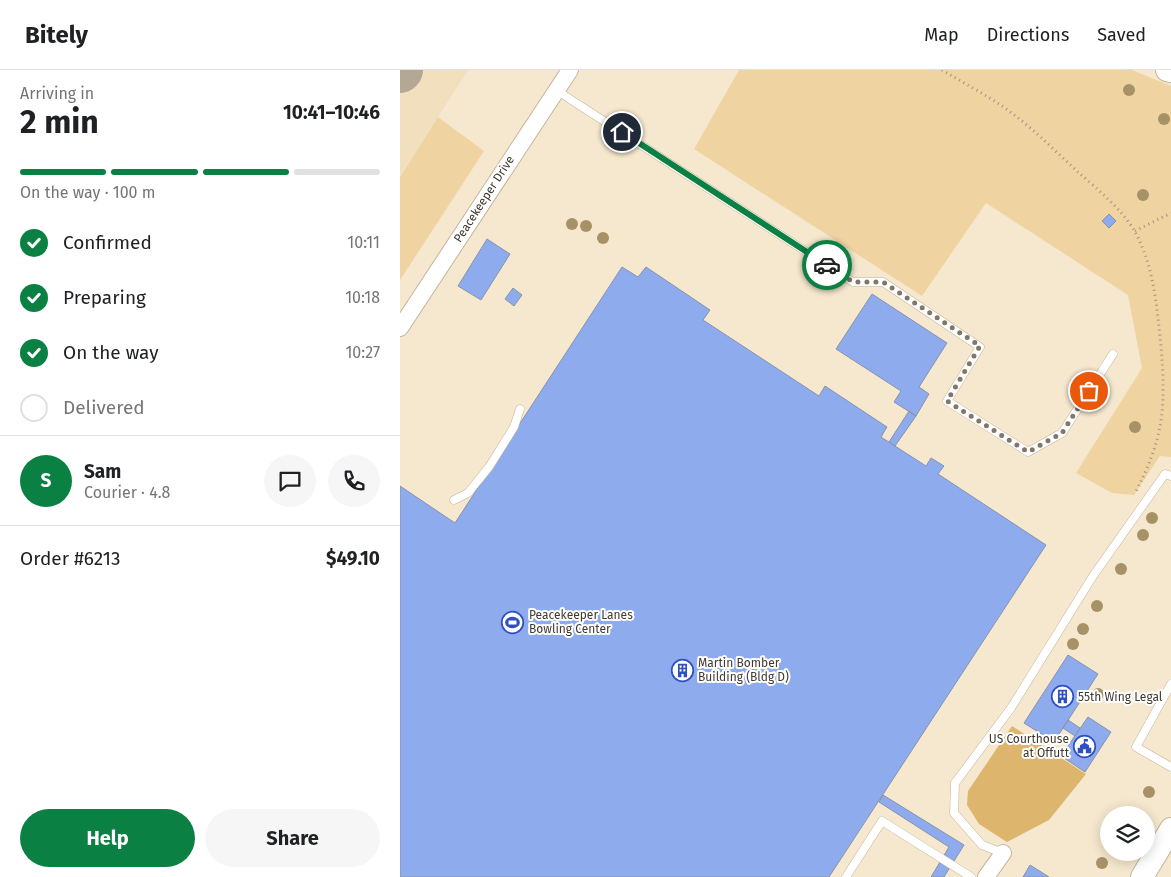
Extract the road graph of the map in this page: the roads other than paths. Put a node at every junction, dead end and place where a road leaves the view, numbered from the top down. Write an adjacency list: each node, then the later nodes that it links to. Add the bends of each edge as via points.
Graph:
1 (570, 70): 4 (street, Peacekeeper Drive)
2 (1167, 70): 3 (street)
3 (1171, 71)
4 (556, 90): 5 (street, Peacekeeper Drive); 6 (lane, via 853,282 883,282 980,346 947,401 1028,452 1062,433)
5 (400, 328)
6 (1113, 354)
7 (520, 408): 9 (lane, via 514,427 489,467 468,492)
8 (1171, 476): 13 (lane, via 1165,474 1093,576 1011,708 955,783 954,813 982,845)
9 (454, 500)
10 (1171, 684): 11 (lane, via 1136,747)
11 (1171, 767)
12 (1171, 829): 17 (street)
13 (1003, 853): 16 (street)
14 (846, 877): 15 (lane, via 882,821)
15 (971, 877)
16 (986, 877)
17 (1142, 877)

